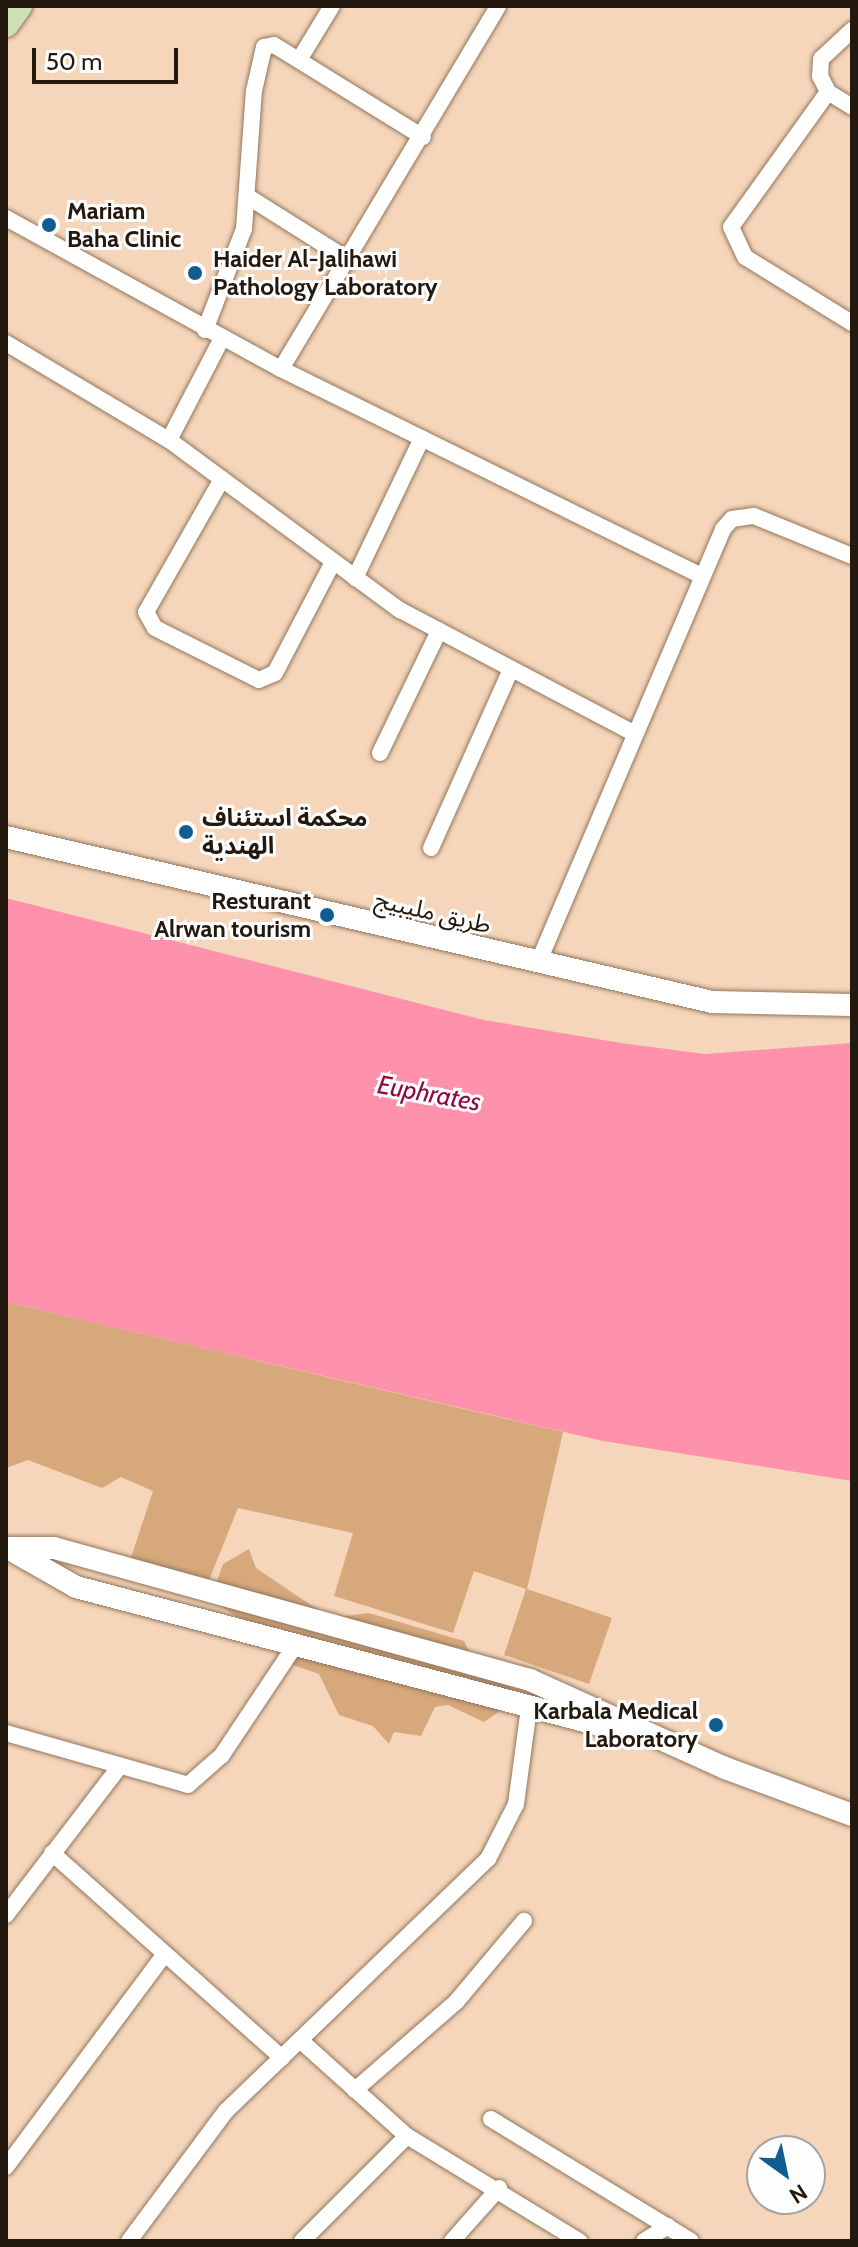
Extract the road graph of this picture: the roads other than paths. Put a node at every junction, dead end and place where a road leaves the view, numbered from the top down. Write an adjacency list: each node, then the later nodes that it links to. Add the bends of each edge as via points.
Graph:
1 (19, 6): 4 (main road)
2 (332, 6): 6 (street)
3 (498, 6): 9 (street)
4 (6, 24)
5 (852, 30): 7 (street, via 821,59)
6 (299, 60): 9 (street); 10 (street, via 274,45 258,57)
7 (828, 92): 8 (street); 13 (street, via 731,227 745,257)
8 (852, 107)
9 (423, 137): 12 (street)
10 (250, 198): 12 (street); 14 (street)
11 (6, 218): 14 (street)
12 (350, 261): 17 (street)
13 (852, 323)
14 (205, 330): 15 (street)
15 (222, 338): 17 (street); 19 (street)
16 (6, 343): 19 (street)
17 (281, 369): 18 (street)
18 (422, 438): 23 (street); 24 (street)
19 (169, 440): 20 (street)
20 (222, 479): 22 (street); 22 (street, via 146,612 155,628 259,680 275,673)
21 (852, 556): 23 (street, via 741,515 723,529)
22 (333, 562): 24 (street)
23 (700, 575): 27 (street)
24 (355, 578): 25 (street)
25 (439, 631): 26 (street); 28 (street)
26 (510, 671): 27 (street); 30 (street)
27 (633, 733): 31 (street)
28 (380, 753)
29 (6, 837): 31 (street, طريق مليبيج)
30 (431, 848)
31 (538, 963): 32 (street, طريق مليبيج, via 712,1002)
32 (852, 1005)
33 (8, 1549): 34 (street, via 76,1587); 37 (street, via 54,1548 530,1680)
34 (296, 1644): 35 (street); 38 (street, via 222,1755 188,1785)
35 (529, 1708): 37 (street); 44 (street, via 516,1804 488,1859)
36 (6, 1733): 38 (street)
37 (667, 1741): 39 (street)
38 (120, 1766): 40 (street)
39 (852, 1815)
40 (52, 1853): 41 (street); 43 (street)
41 (6, 1915)
42 (524, 1921): 46 (street, via 456,2002)
43 (165, 1954): 45 (street); 49 (street)
44 (301, 2041): 45 (street); 46 (street)
45 (282, 2058): 52 (street, via 226,2111)
46 (355, 2090): 48 (street)
47 (491, 2119): 51 (street)
48 (407, 2136): 50 (street); 53 (street)
49 (6, 2167)
50 (499, 2188): 54 (street); 55 (street)
51 (668, 2226): 56 (street); 57 (street)
52 (129, 2241)
53 (302, 2241)
54 (452, 2241)
55 (579, 2241)
56 (644, 2241)
57 (691, 2241)

